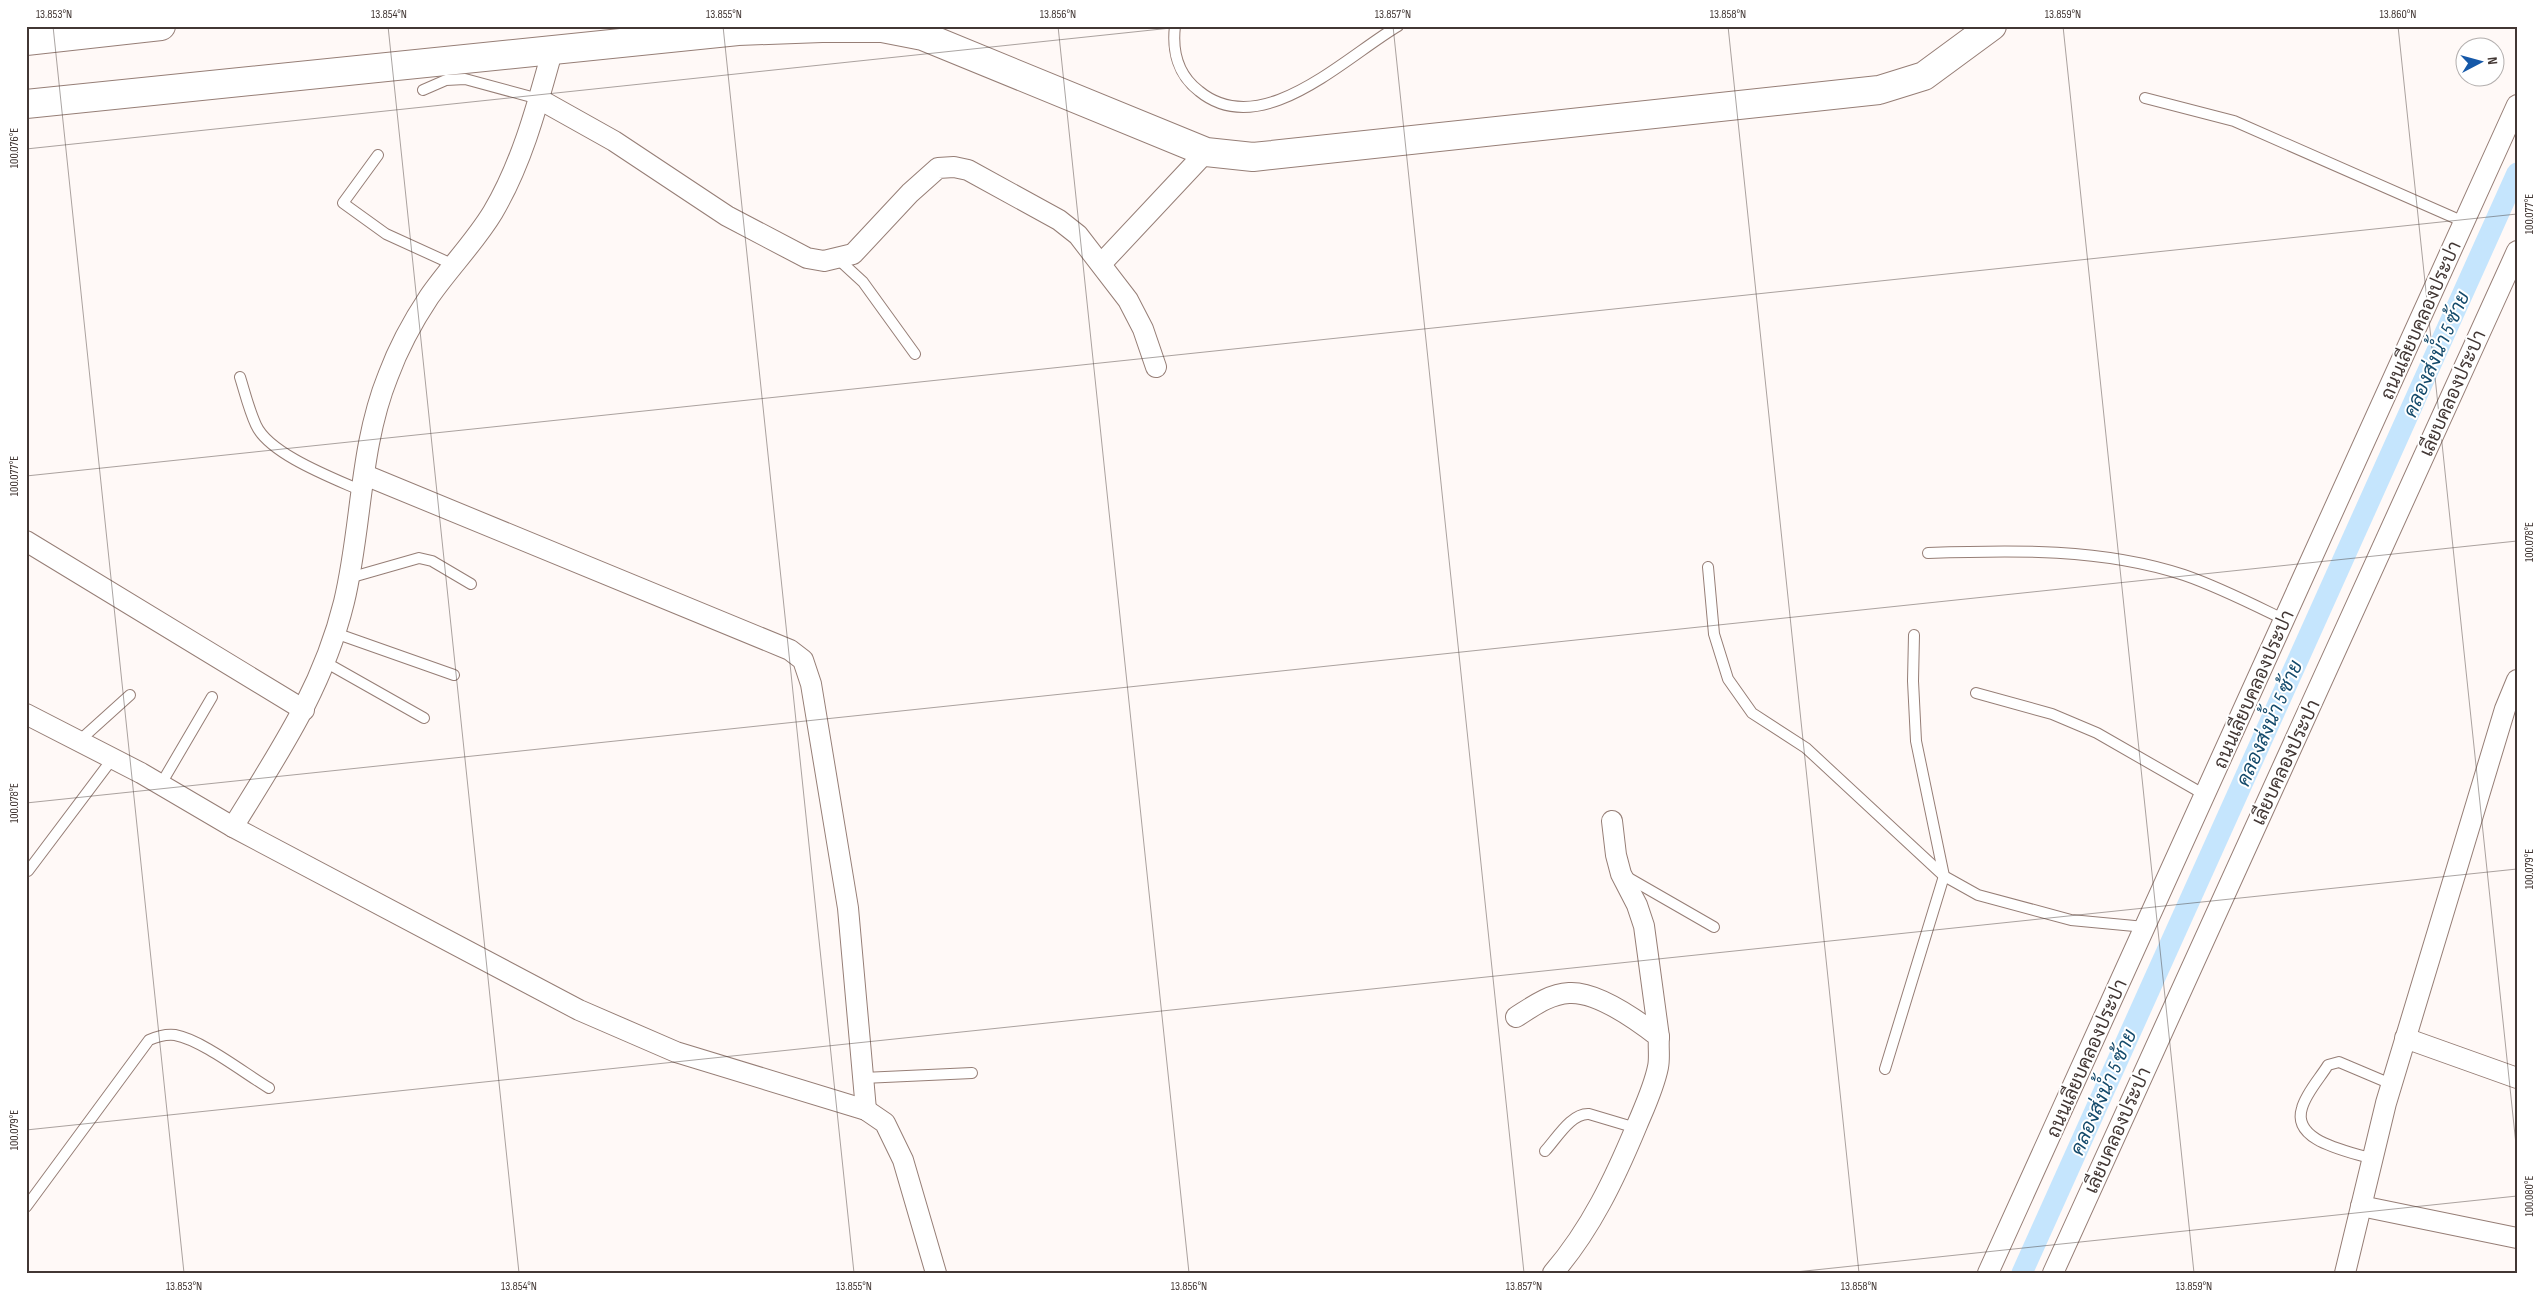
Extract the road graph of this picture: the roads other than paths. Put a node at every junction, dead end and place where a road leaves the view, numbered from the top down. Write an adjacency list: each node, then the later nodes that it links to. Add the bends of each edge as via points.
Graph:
1 (161, 26): 5 (main road)
2 (1175, 26): 3 (lane, via 1176,56 1191,85 1221,104 1245,108 1268,105 1282,99)
3 (1398, 26)
4 (1992, 26): 12 (main road, via 1924,76 1879,90 1253,157)
5 (26, 41)
6 (552, 52): 9 (street); 10 (main road); 12 (main road, via 738,31 882,28 923,36)
7 (423, 90): 9 (lane, via 446,80 465,78)
8 (2145, 98): 14 (lane, via 2234,121)
9 (539, 99): 16 (street, via 614,141 727,216 807,258); 18 (street, via 505,189 493,212)
10 (26, 104)
11 (2517, 105): 14 (street, ถนนเลียบคลองประปา)
12 (1206, 152): 17 (street)
13 (378, 155): 18 (lane, via 343,203 386,234)
14 (2464, 222): 28 (street, ถนนเลียบคลองประปา)
15 (2517, 251): 70 (street, เลียบคลองประปา)
16 (838, 259): 17 (street, via 853,254 938,168 954,167 968,170 1059,220 1078,235); 19 (lane, via 863,282)
17 (1101, 264): 20 (street, via 1128,300 1143,329)
18 (454, 265): 22 (street, via 430,297 388,374 373,414)
19 (915, 354)
20 (1156, 367)
21 (240, 377): 22 (lane, via 256,426 267,440 296,460)
22 (363, 483): 26 (street); 56 (street, via 790,650 803,660 811,684 848,908)
23 (26, 541): 37 (street)
24 (1928, 553): 28 (lane, via 1998,550 2085,555 2143,565 2184,575)
25 (1708, 566): 48 (lane, via 1714,634 1728,679 1752,713 1806,748)
26 (348, 578): 27 (lane, via 418,558 432,560); 29 (street)
27 (470, 584)
28 (2285, 620): 43 (street, ถนนเลียบคลองประปา)
29 (335, 633): 31 (street); 32 (lane)
30 (1914, 635): 48 (lane, via 1916,741)
31 (325, 662): 37 (street); 39 (lane)
32 (454, 675)
33 (2517, 680): 53 (street)
34 (1976, 692): 43 (lane, via 2052,714 2097,733)
35 (130, 695): 40 (lane)
36 (212, 696): 42 (lane)
37 (304, 710): 45 (street)
38 (26, 714): 40 (street)
39 (424, 718)
40 (79, 741): 41 (street)
41 (113, 758): 42 (street); 46 (lane)
42 (161, 784): 45 (street)
43 (2205, 795): 50 (street, ถนนเลียบคลองประปา)
44 (1612, 821): 47 (street)
45 (233, 827): 60 (street, via 579,1010 676,1052)
46 (28, 871)
47 (1621, 874): 49 (lane); 52 (street, via 1638,905 1644,926)
48 (1944, 876): 50 (lane, via 1978,895 2071,920); 54 (lane)
49 (1714, 927)
50 (2145, 927): 69 (street, ถนนเลียบคลองประปา)
51 (1516, 1017): 52 (street, via 1539,1002 1570,992 1616,1008)
52 (1659, 1037): 61 (street, via 1658,1066)
53 (2405, 1038): 57 (street); 58 (street)
54 (1885, 1069)
55 (972, 1073): 56 (lane)
56 (863, 1078): 60 (street)
57 (2517, 1078)
58 (2392, 1084): 63 (street); 63 (lane, via 2339,1062 2328,1064 2302,1108 2300,1120 2313,1139)
59 (269, 1088): 65 (lane, via 191,1040 174,1035 161,1035 149,1040)
60 (866, 1110): 67 (street, via 885,1123 903,1160)
61 (1636, 1128): 62 (lane, via 1581,1114); 68 (street, via 1616,1177 1593,1218)
62 (1545, 1151)
63 (2372, 1159): 64 (street)
64 (2361, 1206): 66 (street); 71 (street)
65 (26, 1207)
66 (2517, 1238)
67 (936, 1273)
68 (1553, 1273)
69 (1988, 1273)
70 (2053, 1273)
71 (2345, 1273)

